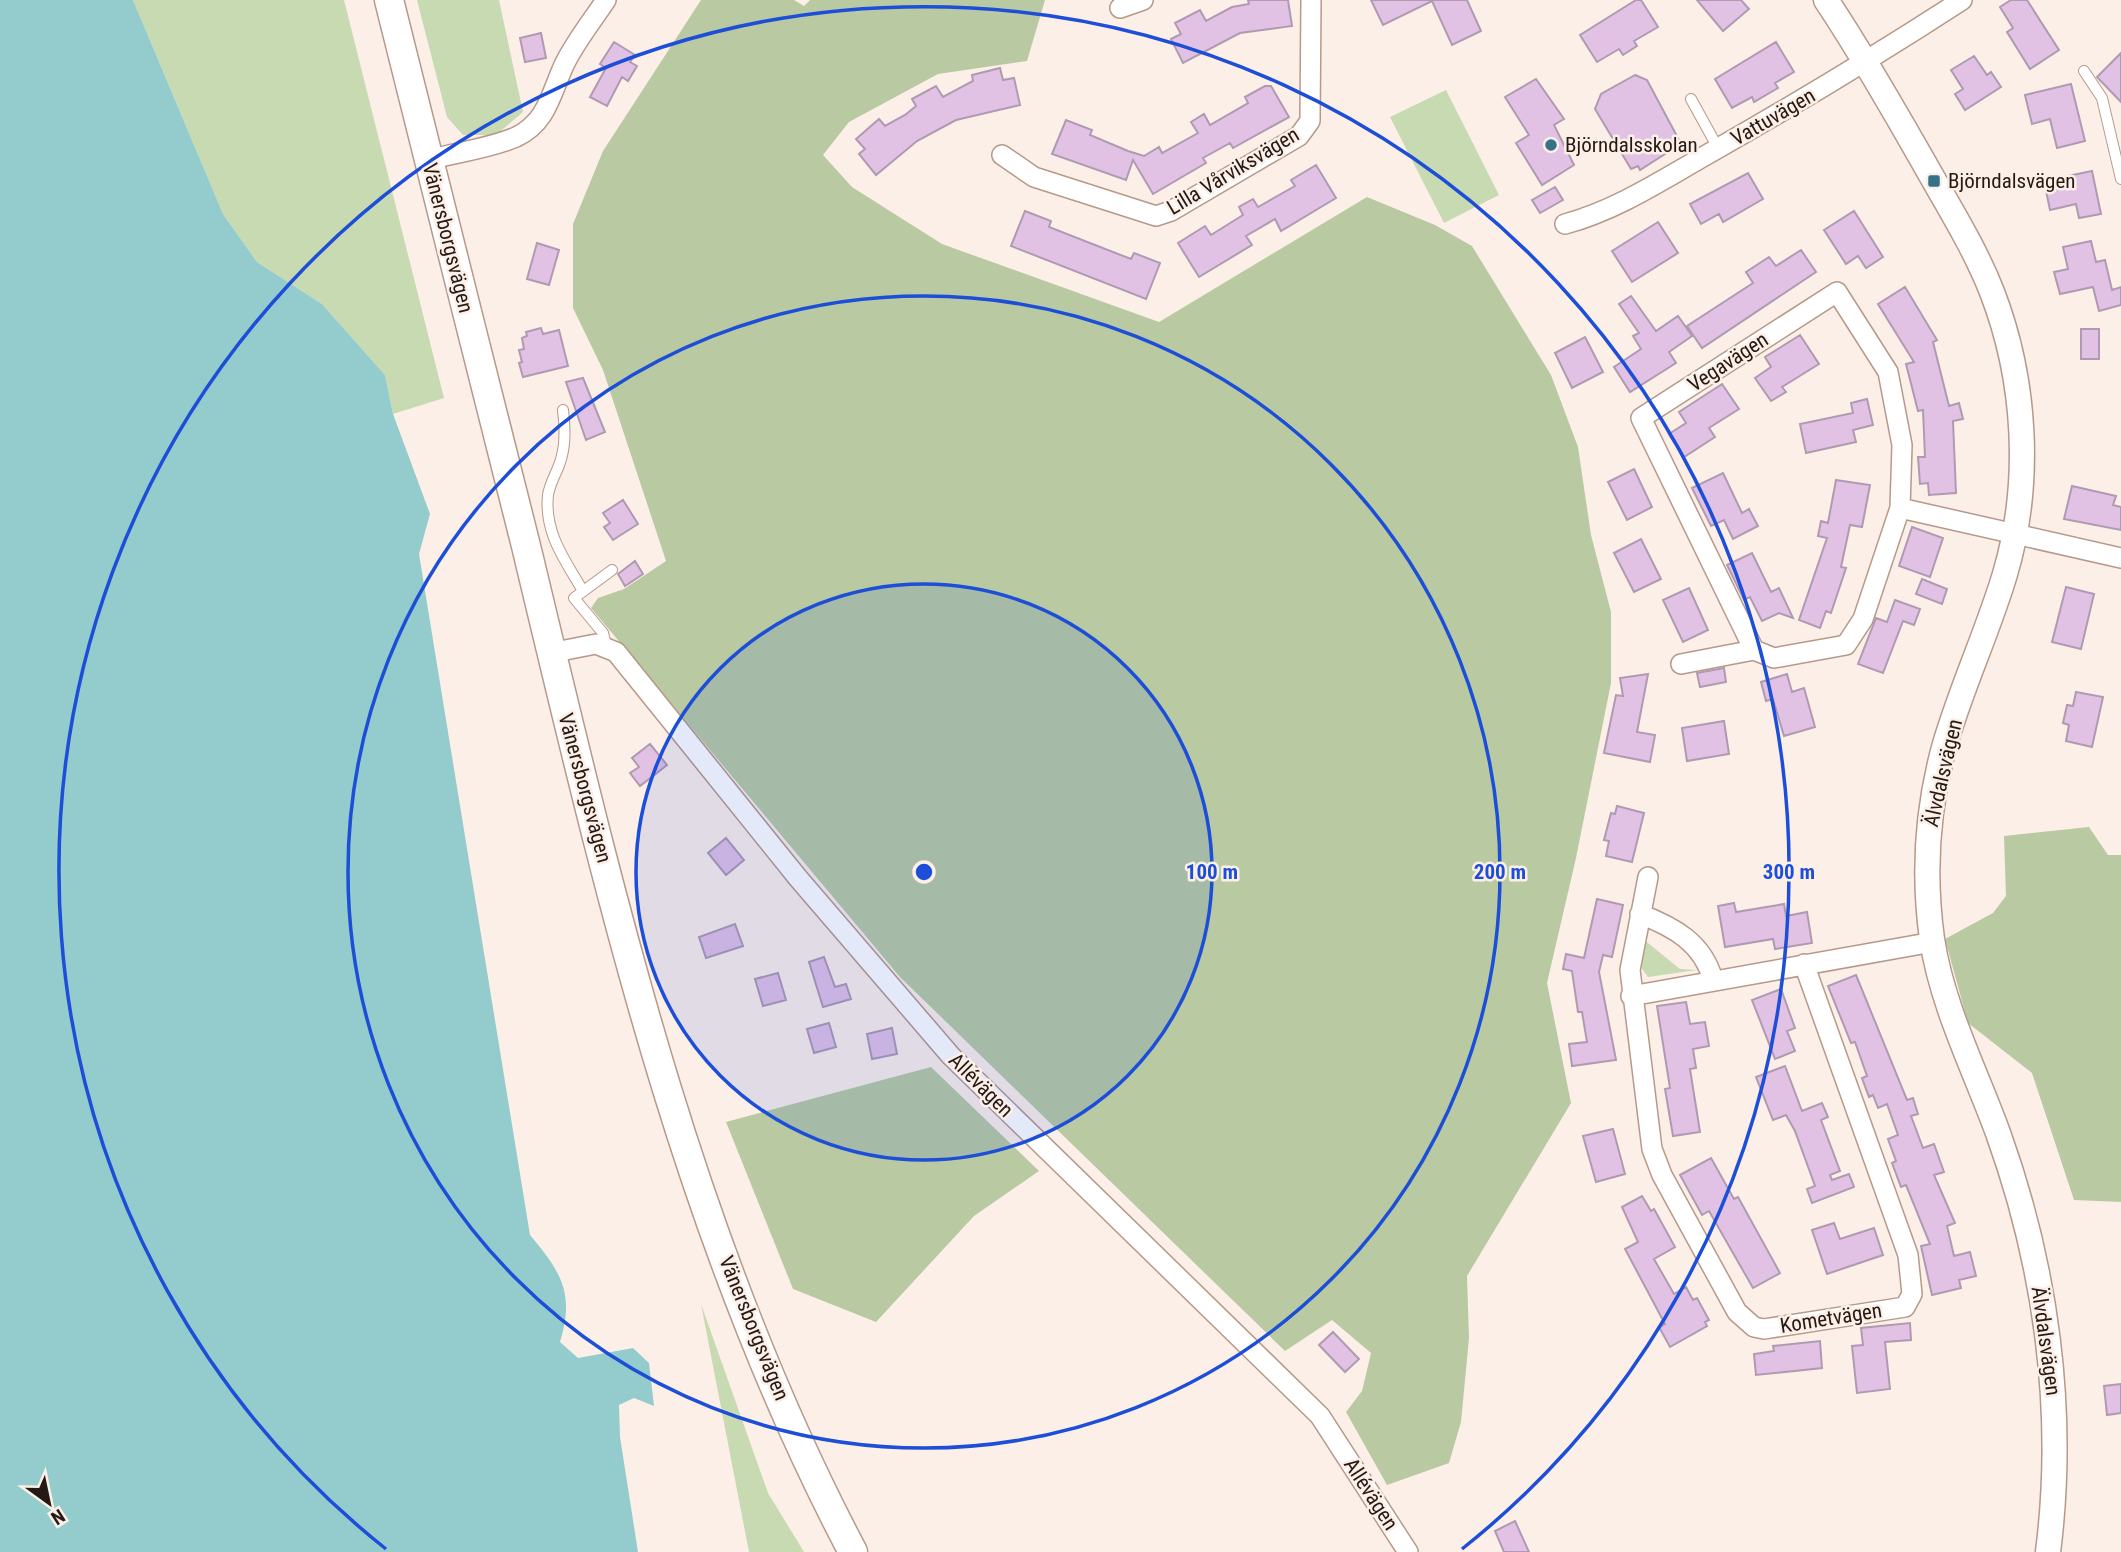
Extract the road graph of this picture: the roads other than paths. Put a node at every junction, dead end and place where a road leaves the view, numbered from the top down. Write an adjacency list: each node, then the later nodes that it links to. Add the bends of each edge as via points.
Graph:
1 (388, 0): 13 (main road, Vänersborgsvägen)
2 (606, 0): 13 (street, via 565,64 550,105 535,124 518,136)
3 (1143, 0): 7 (street)
4 (1311, 0): 12 (street, Lilla Vårviksvägen, via 1310,121 1299,136 1171,211 1156,216 1046,181)
5 (1826, 0): 8 (street)
6 (1962, 0): 8 (street)
7 (1120, 8)
8 (1867, 62): 11 (street, Vattuvägen); 18 (street, Älvdalsvägen, via 1992,292 2007,341 2022,428)
9 (2084, 71): 14 (lane, via 2102,98)
10 (1691, 99): 11 (lane)
11 (1718, 148): 15 (street, Vattuvägen, via 1595,216)
12 (1002, 155)
13 (428, 160): 24 (main road, Vänersborgsvägen)
14 (2121, 179)
15 (1565, 224)
16 (563, 410): 21 (lane, via 565,434 548,495 549,521 553,540)
17 (1900, 508): 18 (street); 23 (street, Vegavägen, via 1863,619 1846,645 1774,658); 23 (street, Vegavägen, via 1902,446 1888,372 1837,292 1641,418)
18 (2014, 534): 19 (street); 28 (street, Älvdalsvägen, via 2005,573 1945,745 1929,818 1927,872)
19 (2121, 558)
20 (612, 570): 21 (lane)
21 (583, 591): 22 (lane, via 574,598 603,633)
22 (606, 645): 24 (street); 33 (street, Allévägen, via 951,1056 1320,1416)
23 (1754, 650): 25 (street, Vegavägen)
24 (550, 653): 32 (main road, Vänersborgsvägen, via 677,1120 762,1354)
25 (1681, 664)
26 (1648, 877): 27 (street, Kometvägen)
27 (1640, 914): 30 (street, via 1667,924 1694,944); 31 (street, Kometvägen, via 1630,970)
28 (1933, 942): 29 (street); 34 (street, Älvdalsvägen, via 1956,1025 1999,1137 2043,1307 2054,1404 2055,1495)
29 (1804, 964): 30 (street); 31 (street, Kometvägen, via 1908,1255 1912,1294 1905,1307 1764,1329 1745,1321 1662,1175 1652,1149)
30 (1713, 980): 31 (street)
31 (1631, 996)
32 (853, 1552)
33 (1408, 1552)
34 (2048, 1552)

